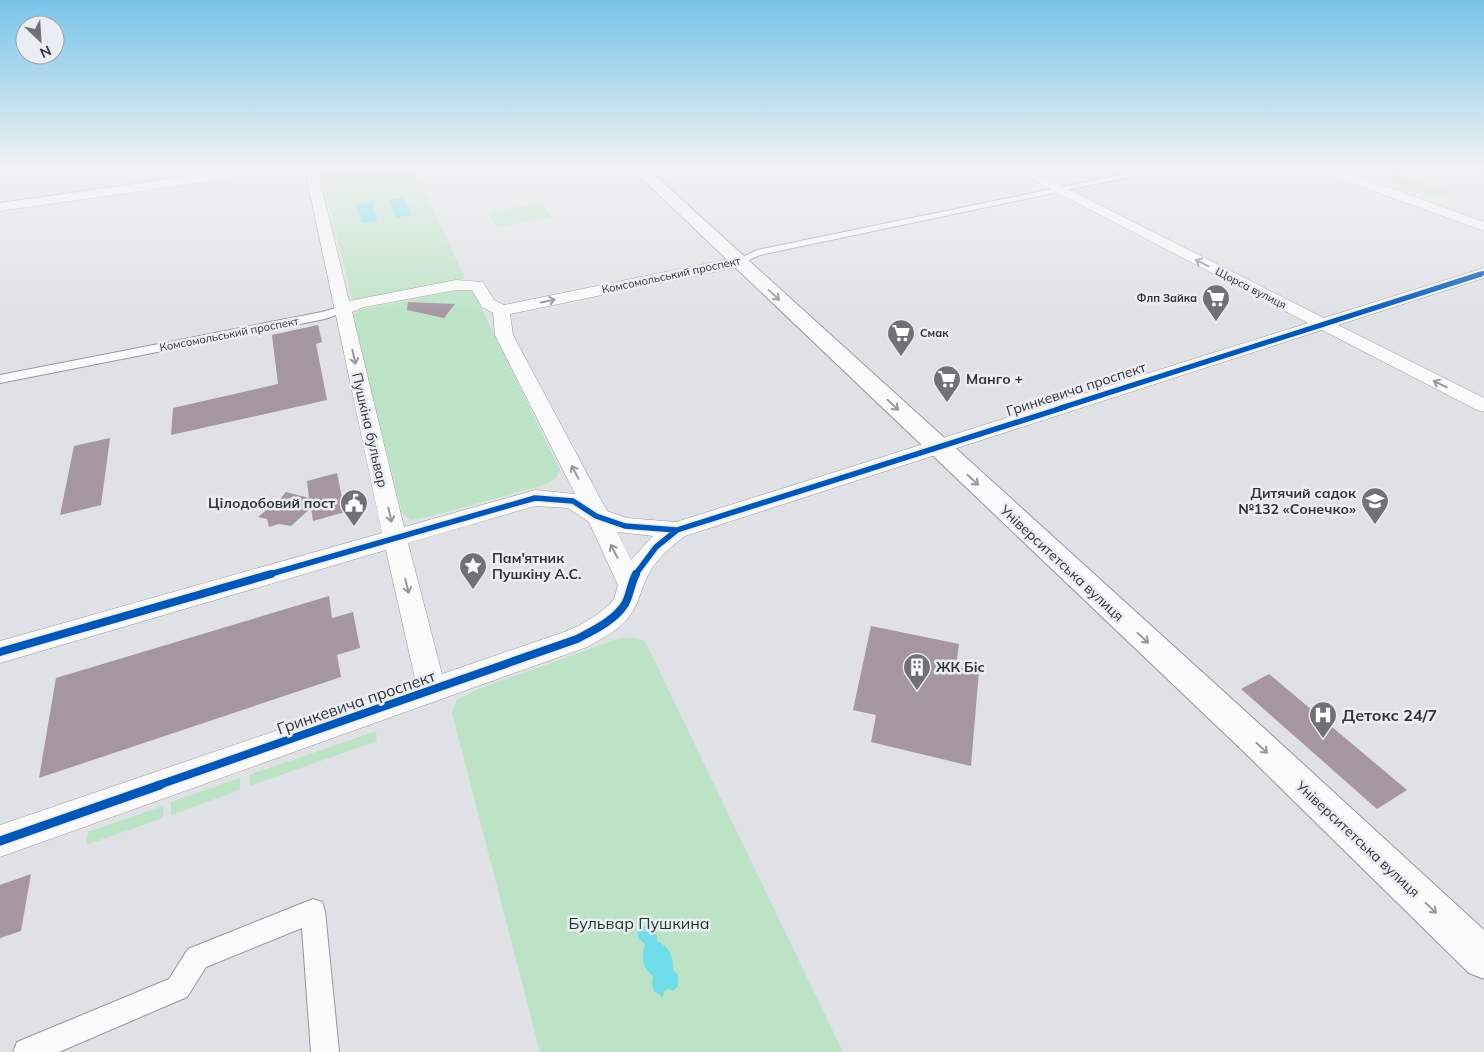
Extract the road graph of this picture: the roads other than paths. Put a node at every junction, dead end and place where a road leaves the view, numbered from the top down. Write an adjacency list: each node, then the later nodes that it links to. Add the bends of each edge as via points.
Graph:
1 (322, 218): 9 (street, Пушкіна бульвар)
2 (691, 218): 7 (main road, Університетська вулиця)
3 (928, 218): 7 (street, Комсомольський проспект, via 757,253)
4 (1113, 218): 11 (street, Щорса вулиця, one-way to 4)
5 (1457, 218): 6 (street)
6 (1484, 228)
7 (738, 262): 10 (street, Комсомольський проспект, one-way to 7); 14 (main road, Університетська вулиця, one-way to 14)
8 (1484, 272): 11 (street, Гринкевича проспект)
9 (343, 309): 10 (street, Комсомольський проспект, via 456,285 477,285 488,303); 12 (street, Комсомольський проспект); 17 (street, Пушкіна бульвар, one-way to 17)
10 (501, 311): 15 (street, one-way to 10, via 504,335)
11 (1320, 323): 13 (street, Щорса вулиця, one-way to 11); 14 (street, Гринкевича проспект)
12 (0, 379)
13 (1484, 406)
14 (937, 447): 16 (street, Гринкевича проспект); 22 (main road, Університетська вулиця, one-way to 22)
15 (596, 516): 16 (street, Гринкевича проспект, via 625,526); 17 (street, Гринкевича проспект, via 574,501 535,498); 18 (street, one-way to 15)
16 (677, 530): 18 (street, Гринкевича проспект, via 655,546)
17 (395, 538): 19 (street, Гринкевича проспект); 20 (street, Пушкіна бульвар, one-way to 20)
18 (631, 585): 20 (street, Гринкевича проспект, via 629,598 604,626 577,639)
19 (0, 652)
20 (432, 690): 21 (street, Гринкевича проспект)
21 (0, 841)
22 (1484, 958)
23 (27, 1052): 24 (street, via 178,988 197,958 313,911)
24 (325, 1052)

